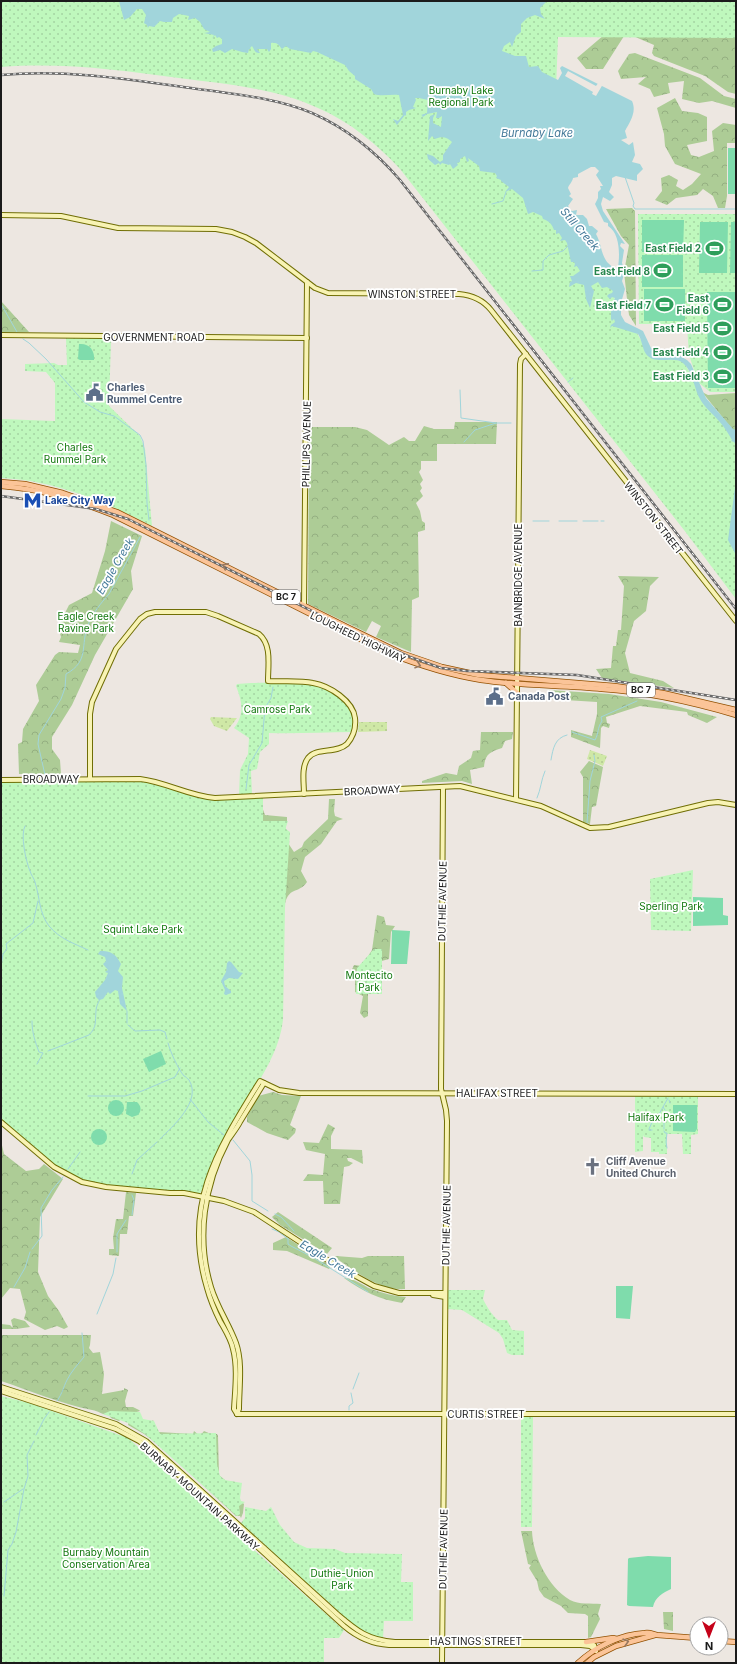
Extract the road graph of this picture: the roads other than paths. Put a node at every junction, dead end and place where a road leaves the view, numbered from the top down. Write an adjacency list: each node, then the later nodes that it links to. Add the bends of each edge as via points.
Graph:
1 (1, 215): 2 (street, WINSTON STREET, via 61,216 118,228 223,230 256,243)
2 (307, 282): 4 (street, PHILLIPS AVENUE); 5 (street, WINSTON STREET, via 322,292 335,294 468,295 488,306)
3 (1, 335): 4 (street, GOVERNMENT ROAD)
4 (307, 338): 8 (street, PHILLIPS AVENUE)
5 (526, 354): 9 (street, WINSTON STREET); 10 (street, BAINBRIDGE AVENUE, via 520,364)
6 (1, 482): 8 (main road, LOUGHEED HIGHWAY / BC 7, one-way to 6, via 112,509 41,487)
7 (1, 486): 11 (main road, LOUGHEED HIGHWAY / BC 7, one-way to 11, via 51,493 113,515 388,653 416,664 465,677)
8 (304, 606): 10 (main road, LOUGHEED HIGHWAY / BC 7, via 418,659 466,673)
9 (736, 621)
10 (518, 681): 11 (main road, LOUGHEED HIGHWAY / BC 7); 12 (street, BAINBRIDGE AVENUE); 13 (main road, LOUGHEED HIGHWAY / BC 7, via 615,686 656,692); 14 (main road, LOUGHEED HIGHWAY / BC 7, via 641,693)
11 (506, 683): 12 (main road)
12 (517, 693): 19 (street, BAINBRIDGE AVENUE)
13 (736, 710)
14 (736, 715)
15 (90, 779): 16 (street, BROADWAY); 18 (street, BROADWAY, via 146,780 212,798); 18 (street, via 90,714 93,700 118,646 145,615 157,612 206,612 258,634 264,639 267,646 268,681 318,684 343,698 352,707 356,721 353,734 346,745 309,757 304,766)
16 (1, 780)
17 (444, 787): 18 (street, BROADWAY); 19 (street, BROADWAY, via 463,786); 21 (street, DUTHIE AVENUE)
18 (304, 794)
19 (516, 799): 20 (street, BROADWAY, via 546,808 582,826 596,829 711,803)
20 (736, 805)
21 (442, 1093): 22 (street, HALIFAX STREET); 24 (street, HALIFAX STREET, via 299,1093 279,1090 262,1082 229,1138); 25 (street, DUTHIE AVENUE, via 447,1117)
22 (736, 1094)
23 (1, 1122): 24 (street, via 54,1167 82,1182 106,1187)
24 (205, 1197): 25 (street, via 254,1212 367,1283 392,1292); 28 (street, CURTIS STREET, via 199,1232 202,1266 211,1301 233,1348 236,1414)
25 (445, 1295): 28 (street, DUTHIE AVENUE)
26 (1, 1387): 30 (street, BURNABY MOUNTAIN PARKWAY, via 108,1422 146,1441)
27 (1, 1391): 30 (street, BURNABY MOUNTAIN PARKWAY, via 107,1426 139,1441)
28 (444, 1414): 29 (street, CURTIS STREET); 36 (street, DUTHIE AVENUE)
29 (736, 1414)
30 (352, 1630): 35 (street, BURNABY MOUNTAIN PARKWAY, via 361,1638); 36 (street, HASTINGS STREET, via 369,1638)
31 (655, 1635): 32 (main road); 33 (main road, via 646,1632); 37 (main road, one-way to 31)
32 (689, 1637)
33 (617, 1639): 34 (main road); 37 (main road)
34 (586, 1642): 36 (street, HASTINGS STREET); 37 (street, via 594,1645)
35 (374, 1643): 36 (street, HASTINGS STREET, via 394,1646)
36 (442, 1644): 37 (street, HASTINGS STREET, via 581,1645 590,1646); 38 (street, DUTHIE AVENUE)
37 (598, 1652): 39 (main road); 40 (main road)
38 (442, 1663)
39 (578, 1663)
40 (587, 1663)

